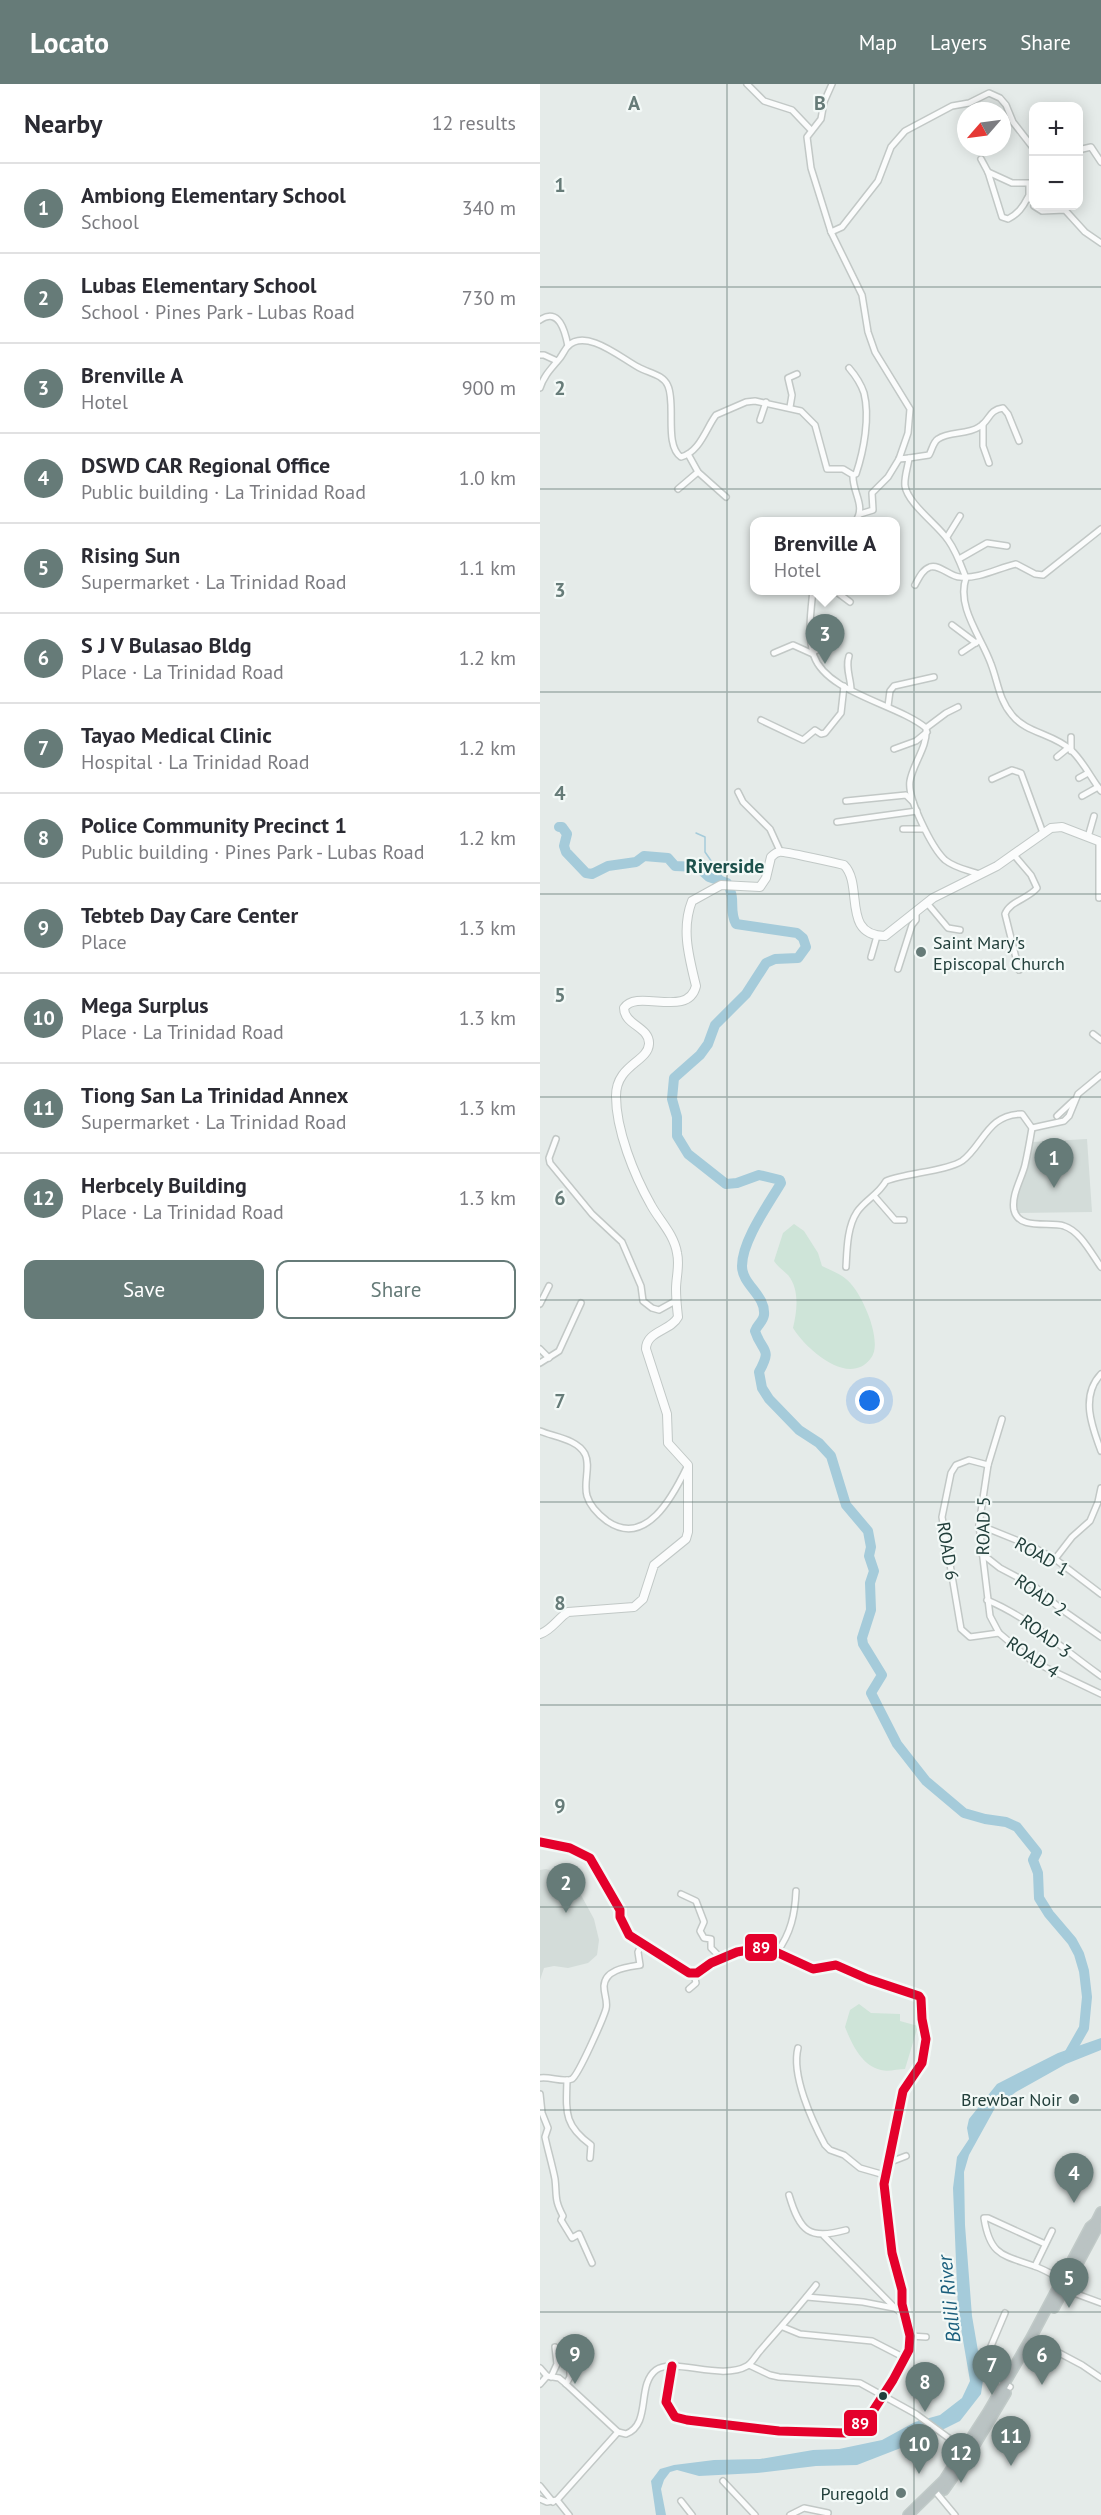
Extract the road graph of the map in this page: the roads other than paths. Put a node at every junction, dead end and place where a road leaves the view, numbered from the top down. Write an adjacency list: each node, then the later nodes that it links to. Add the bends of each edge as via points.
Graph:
1 (747, 84): 3 (street, via 764,101 792,110)
2 (832, 84): 3 (street, via 821,119)
3 (811, 130): 13 (street, via 807,137 810,160)
4 (1029, 143): 13 (street, via 1006,105 989,93 952,106 905,131 891,147 878,181 842,227)
5 (1083, 149): 7 (street, via 1091,147)
6 (981, 159): 8 (street)
7 (1101, 162)
8 (987, 172): 9 (street, via 1012,183 1029,183); 9 (street, via 1004,218 1023,208)
9 (1028, 197)
10 (1041, 210): 12 (street)
11 (1065, 210): 14 (street)
12 (1065, 210)
13 (831, 232): 29 (street, via 862,295 875,352 910,409 908,433)
14 (1101, 243)
15 (540, 320): 16 (street, via 551,316 561,323)
16 (568, 346): 18 (street); 27 (street, via 585,340 663,380 670,394 675,450 681,457)
17 (540, 355): 18 (street)
18 (557, 361): 21 (street)
19 (849, 368): 32 (street, via 865,402 863,453)
20 (796, 374): 23 (street, via 788,378)
21 (540, 388)
22 (765, 402): 23 (street); 24 (street); 27 (street, via 746,402 716,416 709,431)
23 (790, 407): 32 (street, via 816,425 827,469 843,469)
24 (760, 420)
25 (983, 424): 26 (street, via 992,411 1003,408); 28 (street, via 941,437 929,455); 30 (street, via 983,446)
26 (1019, 441)
27 (688, 454): 31 (street)
28 (909, 458): 29 (street); 39 (street, via 905,488 928,520)
29 (899, 459): 37 (street, via 872,493 873,510)
30 (990, 463)
31 (698, 472): 33 (street); 34 (street)
32 (853, 475): 36 (street, via 853,488 861,506)
33 (678, 489)
34 (726, 497)
35 (960, 516): 39 (street)
36 (858, 517)
37 (860, 517)
38 (1101, 529): 42 (street, via 1043,575 1016,564)
39 (947, 537): 41 (street)
40 (1007, 546): 41 (street, via 987,543)
41 (959, 559): 42 (street)
42 (966, 578): 43 (street, via 953,577 937,566 921,574); 48 (street, via 967,607)
43 (915, 585)
44 (813, 595): 52 (street)
45 (840, 595): 46 (street)
46 (850, 602)
47 (952, 625): 48 (street)
48 (978, 641): 50 (street); 63 (street, via 1012,716)
49 (832, 643): 52 (street)
50 (962, 652)
51 (774, 653): 52 (street, via 793,645)
52 (813, 653): 55 (street, via 824,672)
53 (849, 657): 56 (street, via 846,665)
54 (934, 677): 57 (street, via 894,686)
55 (844, 686): 56 (street); 59 (street, via 841,712 825,733 815,730 803,740)
56 (851, 690): 57 (street)
57 (888, 706): 60 (street)
58 (958, 707): 60 (street)
59 (761, 720)
60 (927, 730): 62 (street, via 916,741); 72 (street, via 910,778)
61 (1071, 737): 63 (street)
62 (894, 749)
63 (1070, 749): 64 (street); 65 (street)
64 (1057, 757)
65 (1088, 773): 66 (street); 68 (street)
66 (1079, 777)
67 (992, 779): 78 (street, via 1012,770 1021,773)
68 (1100, 789): 70 (street)
69 (738, 792): 81 (street, via 770,829)
70 (1082, 796)
71 (846, 801): 72 (street, via 906,795)
72 (915, 803): 73 (street)
73 (917, 811): 75 (street); 77 (street)
74 (1094, 816): 79 (street)
75 (837, 822)
76 (903, 829): 77 (street)
77 (924, 829): 83 (street, via 944,859)
78 (1043, 832): 79 (main road, via 1062,827); 82 (main road)
79 (1088, 837): 80 (main road)
80 (1100, 842): 84 (street)
81 (780, 851): 88 (main road, via 844,865 851,875 858,920 866,931); 104 (main road, via 771,857 760,887 725,885 692,901 686,929 696,986 692,995 661,1004 635,999 624,1008 626,1018 649,1042 646,1051 620,1076 617,1112 630,1157 677,1252)
82 (1014, 855): 83 (main road); 91 (street, via 1037,888 1005,914)
83 (981, 875): 85 (main road)
84 (1099, 898)
85 (927, 903): 86 (main road); 87 (street, via 948,928)
86 (916, 910): 88 (main road, via 890,933); 90 (street)
87 (960, 930)
88 (877, 936): 89 (street)
89 (871, 957)
90 (898, 969)
91 (1019, 970)
92 (1093, 1035): 93 (street)
93 (1101, 1040)
94 (1101, 1075): 95 (street)
95 (1075, 1100): 96 (street); 97 (street, via 1064,1121)
96 (1057, 1116)
97 (1032, 1128): 99 (street, via 1022,1114 1014,1114 986,1131 961,1162 886,1180); 102 (street, via 1014,1200 1015,1213 1031,1223 1070,1228)
98 (556, 1139): 104 (street, via 550,1163 592,1214 622,1242 641,1286 643,1301 659,1310)
99 (875, 1197): 100 (street, via 895,1220); 101 (street, via 856,1213 848,1238)
100 (904, 1220)
101 (846, 1267)
102 (1101, 1267)
103 (549, 1286): 105 (street)
104 (677, 1300): 114 (main road, via 675,1323 650,1338 646,1349 667,1414 668,1443)
105 (540, 1302)
106 (581, 1303): 108 (street, via 562,1346)
107 (540, 1350): 108 (street)
108 (549, 1358): 109 (street)
109 (540, 1363)
110 (1101, 1374): 113 (street, via 1093,1383 1089,1404)
111 (1002, 1419): 115 (street, ROAD 5)
112 (540, 1431): 114 (street, via 573,1443 584,1453 587,1495 603,1517 624,1529 632,1529 656,1516)
113 (1101, 1451)
114 (688, 1465): 123 (main road, via 686,1539 654,1565 639,1603 634,1607 568,1612)
115 (988, 1465): 117 (street, ROAD 5); 122 (street, ROAD 6, via 969,1460 956,1465 942,1517 961,1629 970,1637)
116 (1101, 1488): 119 (street, via 1090,1521)
117 (979, 1525): 118 (street, ROAD 5); 119 (street, ROAD 1)
118 (981, 1553): 121 (street, ROAD 5); 124 (street, ROAD 2, via 1034,1586)
119 (1055, 1559): 120 (street, ROAD 1)
120 (1101, 1594)
121 (987, 1600): 122 (street, ROAD 5); 125 (street, ROAD 3, via 1024,1618)
122 (999, 1633): 126 (street, ROAD 4, via 1032,1661)
123 (540, 1634)
124 (1101, 1637)
125 (1101, 1676)
126 (1101, 1694)
127 (540, 1842): 130 (street, via 570,1848 590,1858 620,1910 624,1928)
128 (796, 1891): 131 (street, via 793,1921)
129 (681, 1894): 132 (street, via 696,1901 704,1922 700,1931 704,1938 711,1939 711,1948)
130 (642, 1942): 133 (street); 137 (street, via 638,1952 640,1965 626,1966 604,1983 604,2014 583,2065)
131 (777, 1952): 132 (street, via 765,1947 752,1948); 141 (street, via 813,1969 836,1965 921,1997 926,2039 922,2063 903,2091)
132 (721, 1958): 133 (street)
133 (694, 1974): 134 (street, via 696,1983)
134 (689, 1989)
135 (798, 2048): 142 (street, via 799,2083 825,2145 860,2168 881,2174)
136 (540, 2078): 137 (street)
137 (567, 2080): 140 (street, via 567,2112 575,2133 591,2145)
138 (540, 2094): 149 (street, via 561,2220 572,2238 579,2234)
139 (906, 2156): 141 (street)
140 (590, 2158)
141 (888, 2160): 142 (street)
142 (884, 2184): 157 (street)
143 (789, 2195): 147 (street, via 802,2226)
144 (1101, 2212): 152 (highway)
145 (846, 2230): 147 (street)
146 (1052, 2231): 148 (street)
147 (824, 2235): 155 (street)
148 (1046, 2244): 150 (street); 150 (street, via 984,2218 996,2252)
149 (592, 2263)
150 (1035, 2266): 152 (street)
151 (816, 2285): 153 (street)
152 (1063, 2285): 154 (street); 161 (highway)
153 (807, 2297): 155 (street); 158 (street)
154 (1101, 2303)
155 (895, 2308): 157 (street)
156 (1005, 2313): 172 (street, via 983,2365 985,2372)
157 (905, 2316): 159 (street)
158 (783, 2327): 163 (street, via 800,2334 872,2341); 166 (street)
159 (910, 2336): 160 (street); 163 (street)
160 (926, 2337)
161 (1034, 2339): 169 (street); 172 (highway)
162 (555, 2347): 168 (street, via 557,2364)
163 (905, 2358): 173 (street)
164 (570, 2362): 171 (street)
165 (672, 2366): 166 (street, via 712,2372); 173 (street, via 666,2396 668,2408 675,2417 698,2425 845,2433 862,2422); 174 (street, via 655,2371 637,2424 630,2433)
166 (749, 2366): 173 (street, via 779,2377 860,2383)
167 (540, 2368): 168 (street)
168 (549, 2377): 170 (street); 171 (street)
169 (1101, 2378)
170 (540, 2384)
171 (566, 2384): 174 (street)
172 (1007, 2385): 175 (highway)
173 (884, 2396): 175 (street)
174 (618, 2432): 180 (street)
175 (967, 2451): 178 (highway)
176 (723, 2481): 185 (street)
177 (540, 2486): 180 (street)
178 (937, 2493): 187 (highway); 188 (highway); 189 (street)
179 (540, 2499): 180 (street)
180 (555, 2501): 183 (street)
181 (681, 2501): 184 (street)
182 (828, 2513): 186 (street, via 804,2508)
183 (569, 2515)
184 (692, 2515)
185 (755, 2515)
186 (790, 2515)
187 (908, 2515)
188 (917, 2515)
189 (955, 2515)

